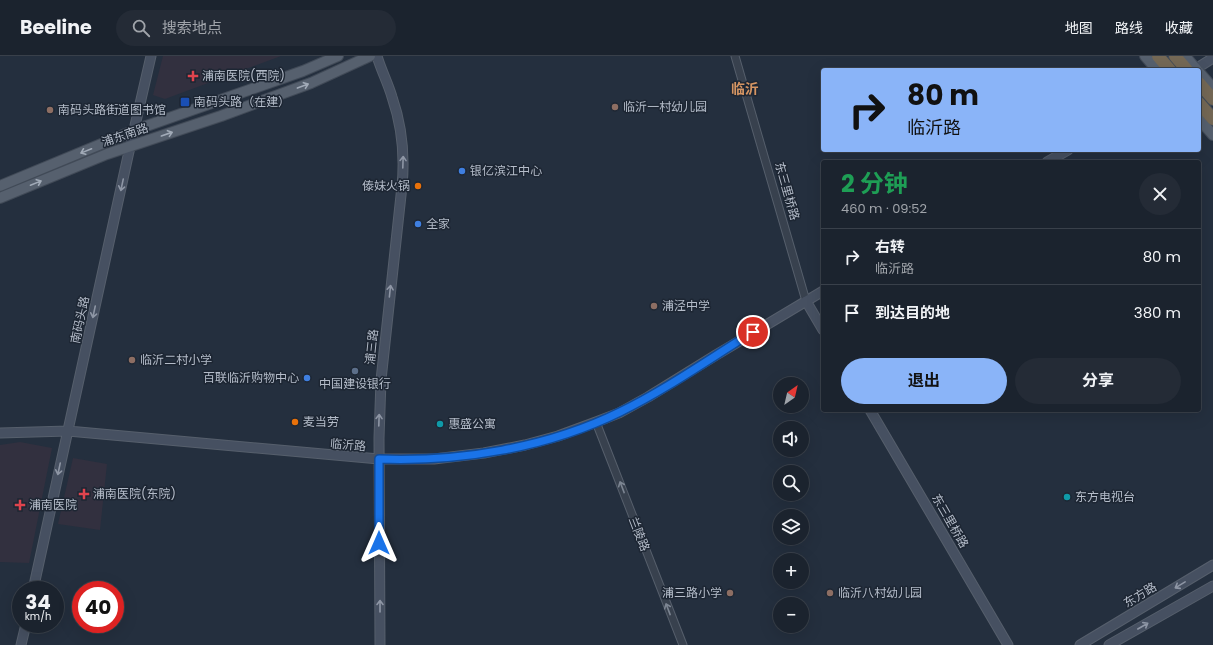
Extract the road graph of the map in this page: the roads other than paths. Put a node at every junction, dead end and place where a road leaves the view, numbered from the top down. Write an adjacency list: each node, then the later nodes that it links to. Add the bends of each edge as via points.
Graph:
1 (151, 56): 23 (street, 南码头路)
2 (338, 56): 23 (main road, 浦东南路, via 303,71)
3 (370, 56): 25 (main road, 浦东南路, one-way to 3, via 311,83)
4 (377, 56): 37 (street, 浦三路, one-way to 4, via 382,367 404,155 396,109)
5 (735, 56): 31 (street, 东三里桥路)
6 (1145, 56): 11 (main road)
7 (1158, 56): 12 (highway)
8 (1175, 56): 13 (highway)
9 (1185, 56): 14 (main road)
10 (1213, 58): 15 (street)
11 (1155, 68)
12 (1168, 68)
13 (1192, 68)
14 (1194, 68)
15 (1198, 68)
16 (1201, 76): 18 (main road)
17 (1201, 85): 19 (highway)
18 (1213, 88)
19 (1213, 100)
20 (1201, 105): 21 (highway)
21 (1213, 119)
22 (1201, 121): 24 (main road)
23 (134, 130): 25 (street, 南码头路); 28 (main road, 浦东南路, one-way to 28)
24 (1213, 135)
25 (130, 147): 29 (main road, 浦东南路, one-way to 25); 35 (street, 南码头路, one-way to 35)
26 (1064, 152): 27 (street)
27 (1050, 160)
28 (0, 186)
29 (0, 198)
30 (821, 292): 31 (street, 临沂路)
31 (806, 301): 32 (street, 东三里桥路); 34 (street, 临沂路, via 648,397)
32 (821, 327)
33 (871, 412): 45 (street, 东三里桥路)
34 (596, 422): 37 (street, 临沂路, via 542,441 484,453 434,459); 44 (street, 兰陵路, one-way to 34)
35 (68, 431): 36 (street, 临沂路); 37 (street, 临沂路); 39 (street, 南码头路, one-way to 39)
36 (0, 433)
37 (379, 459): 43 (street, 浦三路, one-way to 37)
38 (1213, 565): 46 (street, 东方路, one-way to 46)
39 (35, 581)
40 (1213, 586): 47 (street, one-way to 40)
41 (24, 633): 42 (street)
42 (21, 645)
43 (380, 645)
44 (683, 645)
45 (1008, 645)
46 (1080, 645)
47 (1109, 645)

